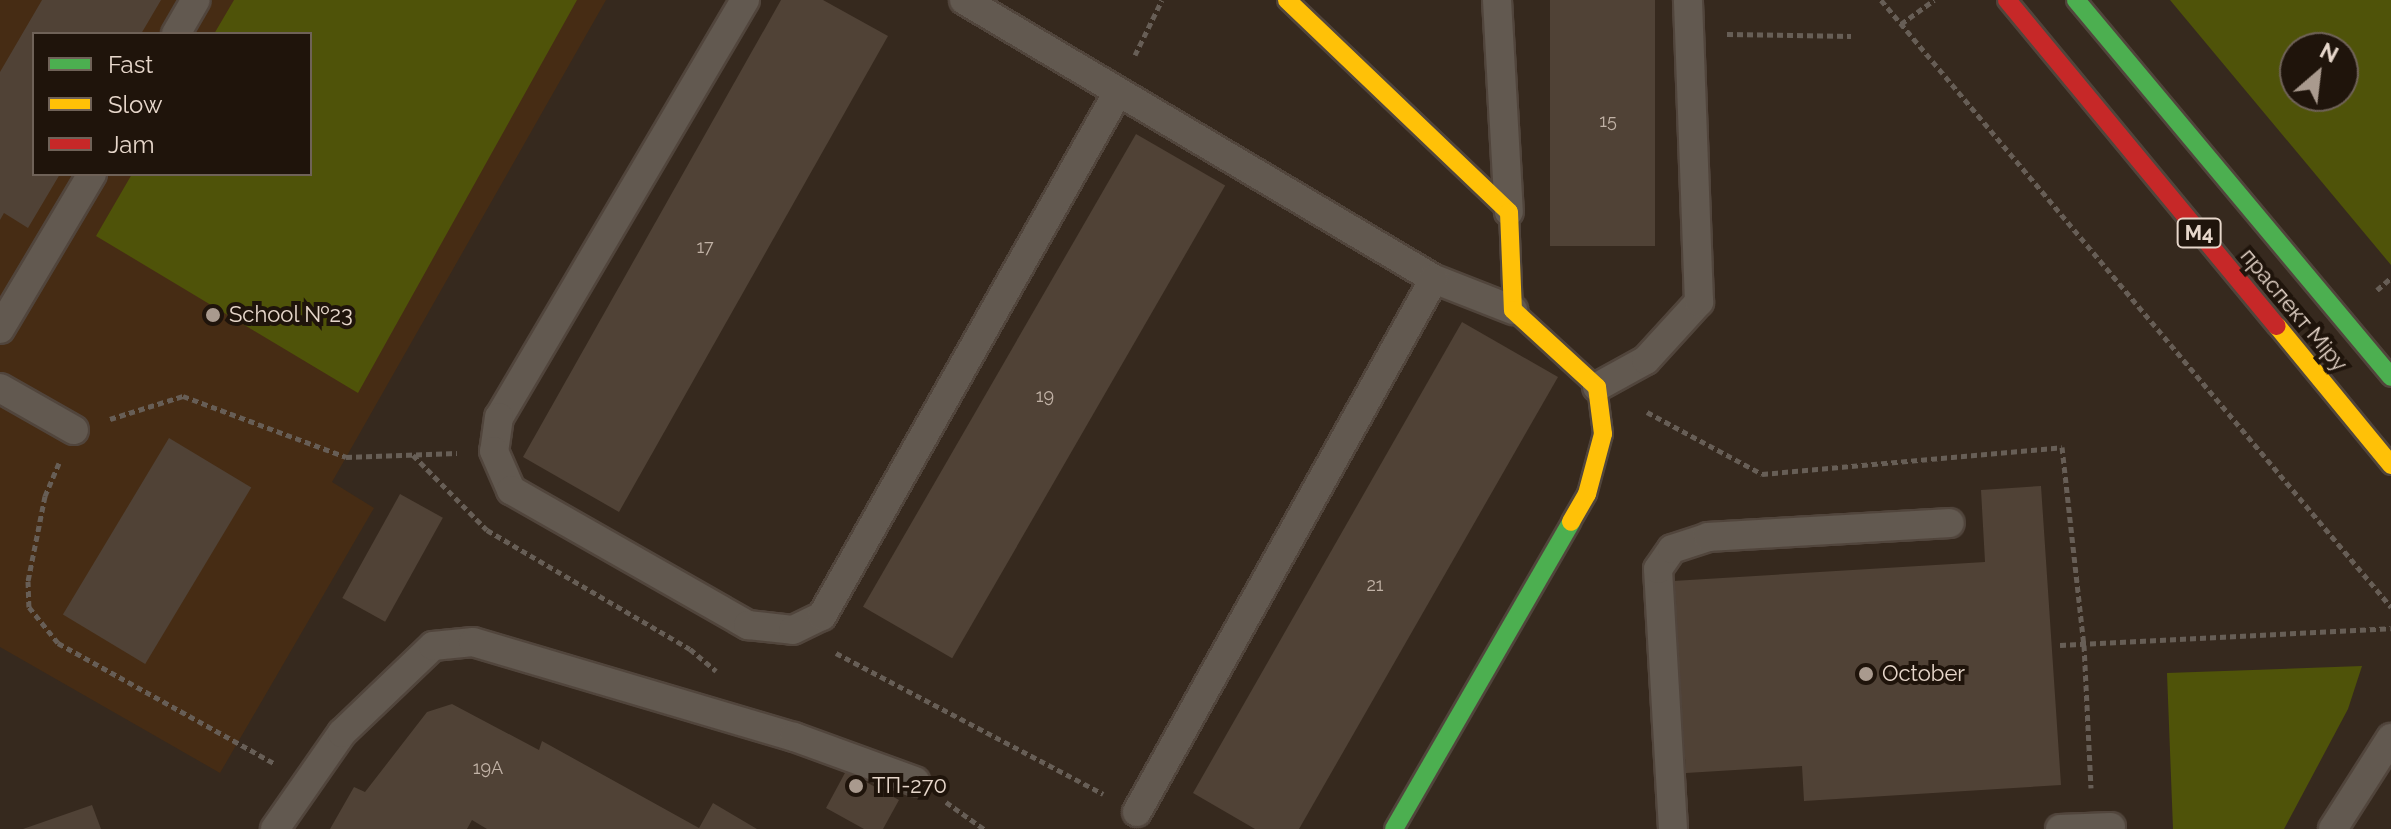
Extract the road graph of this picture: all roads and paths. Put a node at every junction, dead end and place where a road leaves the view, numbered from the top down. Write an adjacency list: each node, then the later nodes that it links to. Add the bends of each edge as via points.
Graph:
1 (196, 0): 13 (lane)
2 (745, 0): 27 (lane, via 499,417)
3 (964, 0): 16 (lane)
4 (1162, 0): 16 (path)
5 (1287, 0): 18 (main road)
6 (1497, 0): 18 (lane)
7 (1688, 0): 14 (lane)
8 (1881, 0): 12 (path)
9 (1934, 0): 12 (path)
10 (2007, 0): 29 (main road, праспект Міру / М4)
11 (2076, 0): 22 (main road, праспект Міру / М4)
12 (1901, 24): 32 (path)
13 (177, 32)
14 (1690, 33): 15 (path); 23 (lane, via 1699,302 1646,360)
15 (1851, 36)
16 (1118, 92): 19 (lane); 34 (lane, via 822,616)
17 (91, 176): 21 (lane)
18 (1509, 212): 20 (main road)
19 (1434, 279): 20 (lane); 41 (lane)
20 (1513, 310): 23 (main road)
21 (0, 329)
22 (2391, 377)
23 (1597, 387): 44 (main road, via 1603,434 1587,494)
24 (0, 388): 26 (lane)
25 (1658, 418): 30 (path)
26 (74, 430): 28 (path, via 183,396 346,457); 40 (path, via 45,496 28,581 29,607 58,643)
27 (494, 451): 28 (path); 34 (lane, via 511,490 748,625)
28 (412, 454): 37 (path, via 487,530 690,649)
29 (2391, 465)
30 (1762, 474)
31 (1950, 523): 45 (lane, via 1708,537 1672,549 1658,569)
32 (2391, 607)
33 (2391, 628): 36 (path)
34 (793, 630): 41 (path)
35 (2060, 645): 36 (path)
36 (2084, 645): 42 (path)
37 (724, 678)
38 (2391, 738): 47 (lane)
39 (915, 781): 40 (lane, via 794,737 473,642 433,646 342,733)
40 (308, 782): 43 (lane)
41 (1137, 812)
42 (2102, 828): 46 (lane)
43 (275, 829)
44 (1394, 829)
45 (1673, 829)
46 (2060, 829)
47 (2333, 829)

